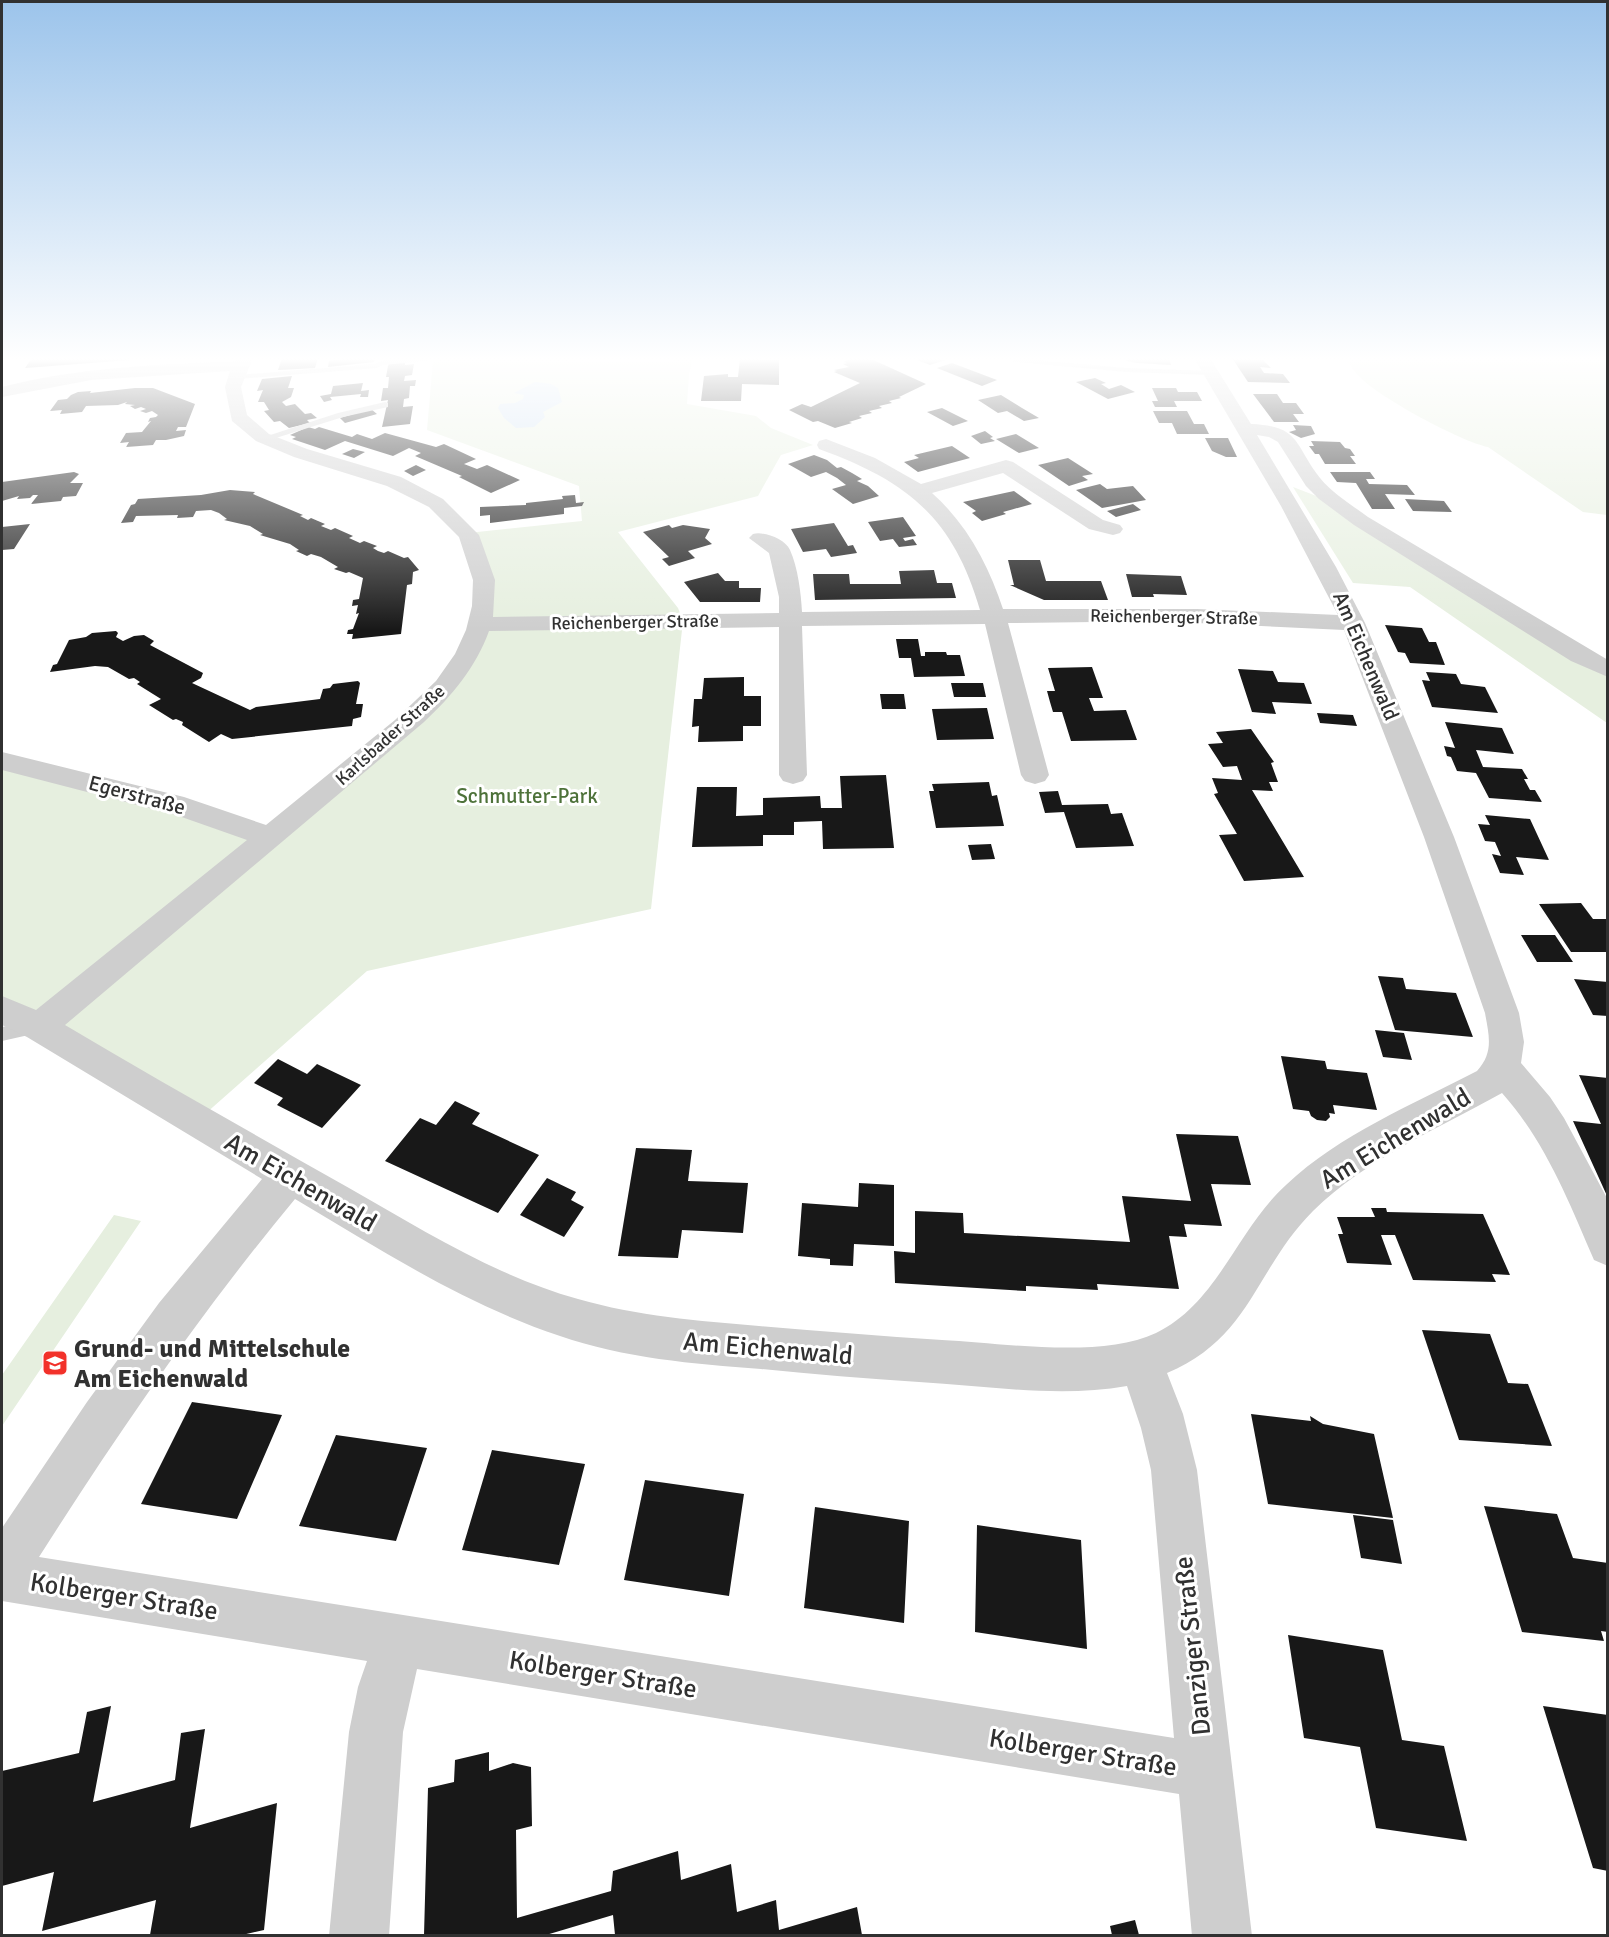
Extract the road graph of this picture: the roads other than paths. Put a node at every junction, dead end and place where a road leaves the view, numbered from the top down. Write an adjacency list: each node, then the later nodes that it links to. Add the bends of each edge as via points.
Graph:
1 (287, 448): 11 (street, Karlsbader Straße, via 396,481 451,513 468,532 482,566)
2 (834, 448): 5 (street, via 887,472)
3 (1256, 448): 10 (street, Am Eichenwald, via 1315,548)
4 (1292, 448): 12 (street, via 1313,482 1361,521)
5 (916, 491): 6 (street, via 1006,466 1096,525); 8 (street, via 957,532 979,573)
6 (1113, 529)
7 (760, 538): 9 (street, via 779,550 788,582)
8 (994, 616): 9 (street, Reichenberger Straße); 10 (street, Reichenberger Straße, via 1197,616); 15 (street)
9 (790, 619): 11 (street, Reichenberger Straße); 14 (street)
10 (1353, 623): 20 (street, Am Eichenwald, via 1440,837 1502,1013 1507,1042)
11 (480, 624): 16 (street, Karlsbader Straße, via 453,675 422,710)
12 (1608, 670)
13 (2, 761): 16 (street, Egerstraße, via 184,807)
14 (793, 774)
15 (1035, 775)
16 (270, 837): 18 (street, Karlsbader Straße)
17 (2, 1010): 18 (street, Am Eichenwald)
18 (39, 1027): 19 (lane); 21 (street, Am Eichenwald)
19 (2, 1034)
20 (1503, 1069): 22 (street, via 1527,1092 1550,1125); 23 (street, Am Eichenwald, via 1490,1082 1343,1163 1308,1190 1279,1219 1228,1299 1205,1327 1176,1347)
21 (290, 1175): 23 (street, Am Eichenwald, via 472,1280 525,1303 588,1323 665,1339 886,1359 1057,1368); 24 (street, via 191,1294)
22 (1608, 1246)
23 (1139, 1362): 27 (street, Danziger Straße, via 1165,1424 1174,1470)
24 (2, 1571)
25 (2, 1576): 26 (street, Kolberger Straße)
26 (400, 1641): 27 (street, Kolberger Straße); 28 (street, via 376,1732)
27 (1205, 1771): 29 (street, Danziger Straße)
28 (359, 1935)
29 (1222, 1935)

